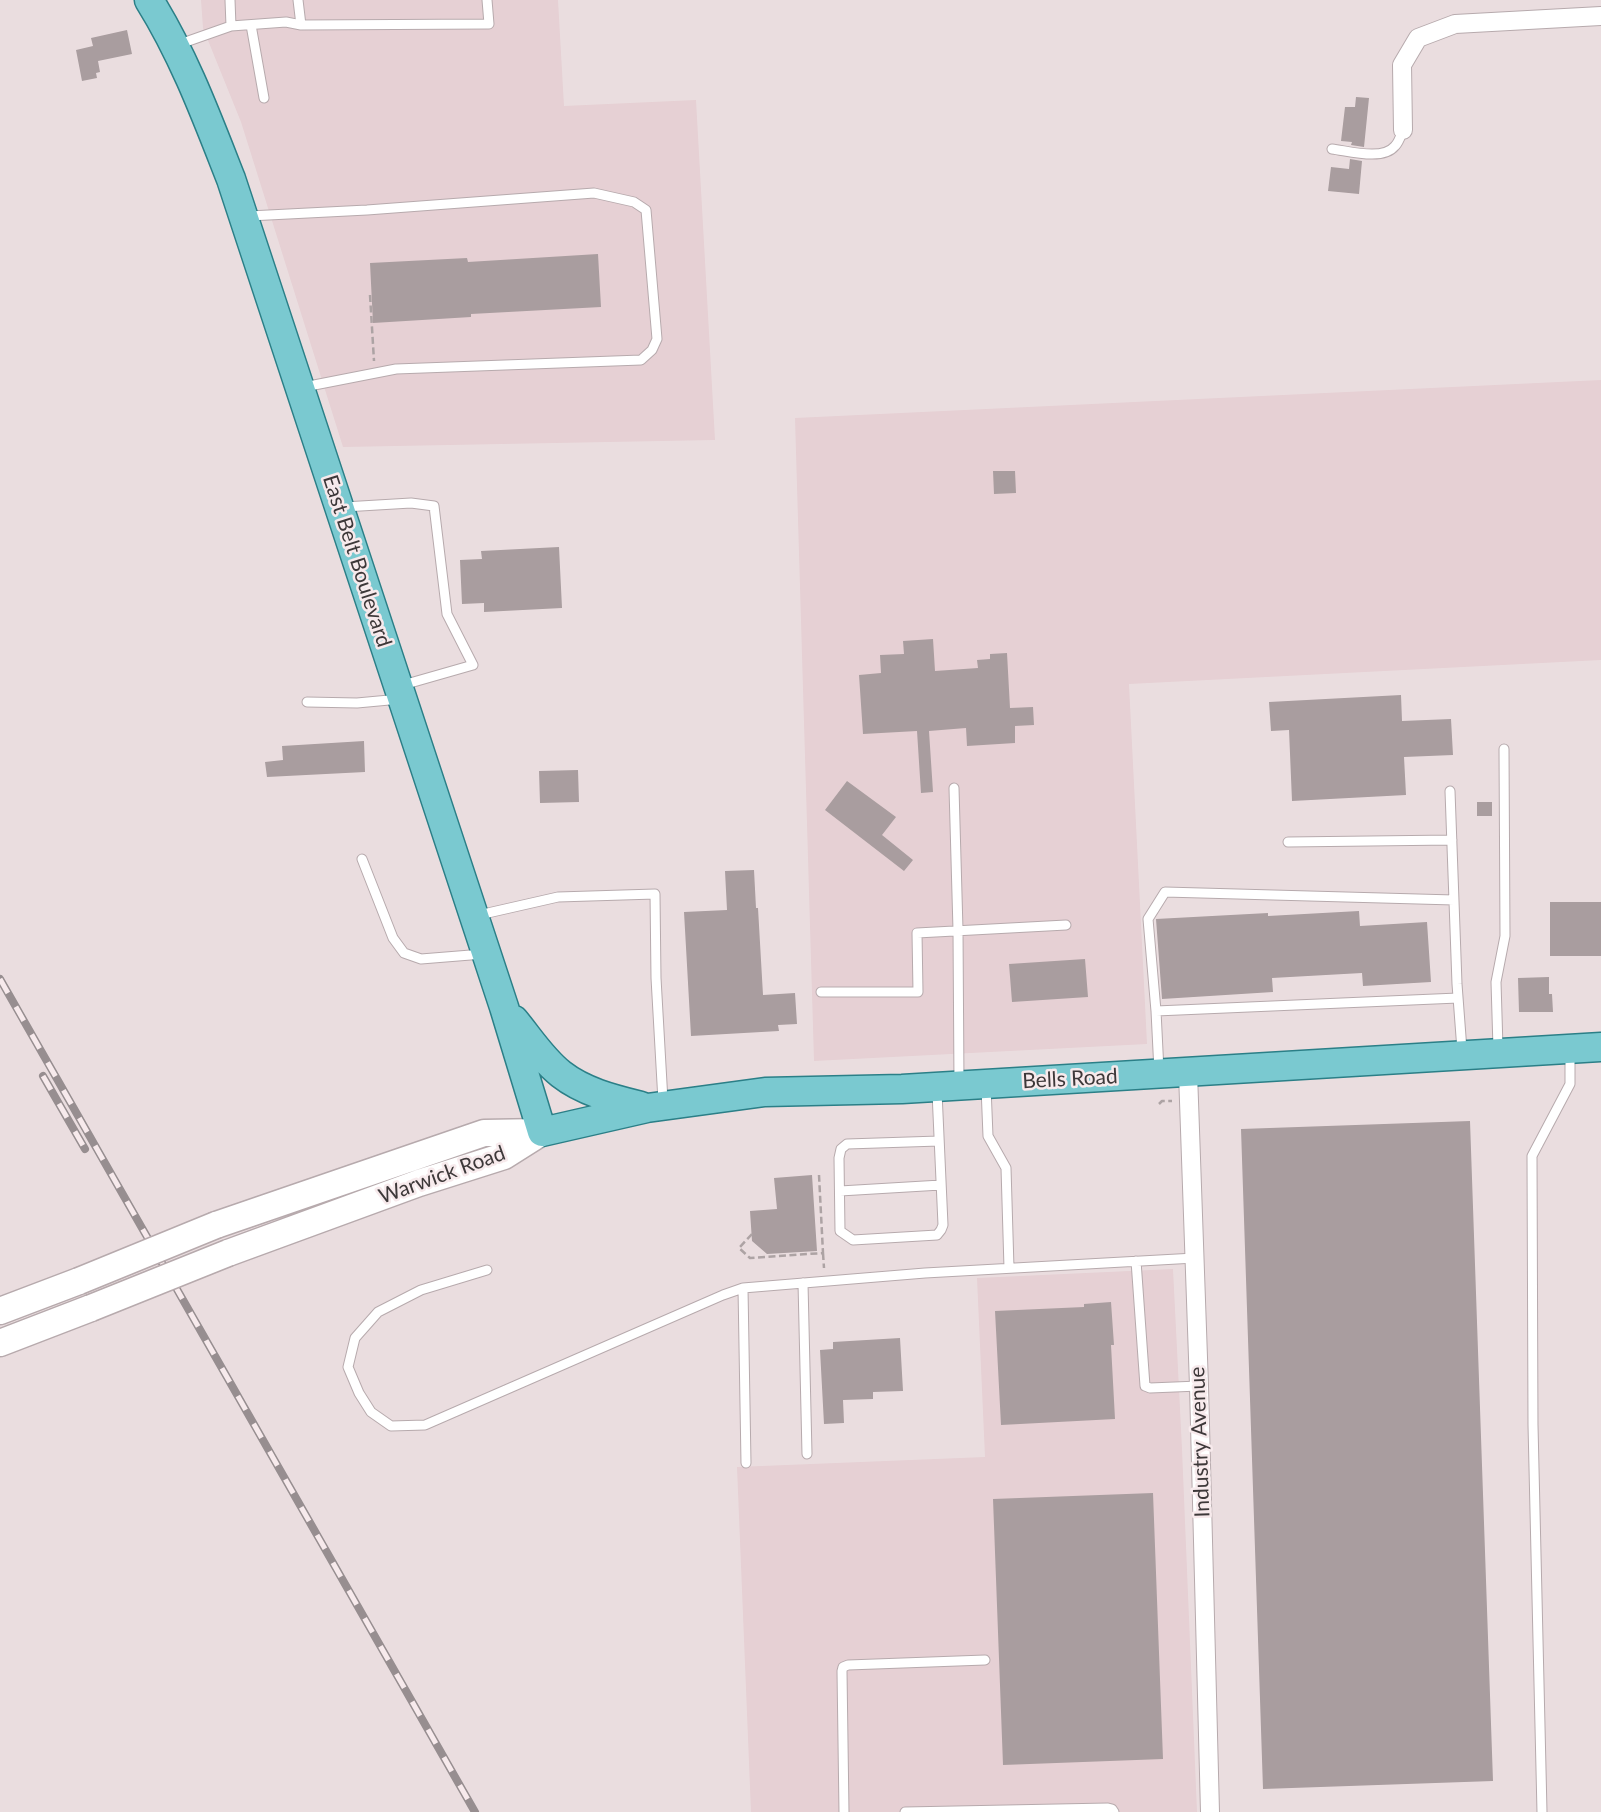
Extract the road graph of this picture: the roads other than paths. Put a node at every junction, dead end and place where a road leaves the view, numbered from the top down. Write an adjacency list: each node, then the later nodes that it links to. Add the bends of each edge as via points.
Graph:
1 (149, 0): 9 (main road, East Belt Boulevard)
2 (230, 0): 8 (lane)
3 (298, 0): 7 (lane)
4 (487, 0): 7 (lane, via 489,24)
5 (1601, 16): 11 (street, via 1455,24 1419,38 1402,65)
6 (251, 25): 7 (lane); 8 (lane); 10 (lane)
7 (301, 25)
8 (231, 26): 9 (lane)
9 (175, 46): 13 (main road, East Belt Boulevard)
10 (264, 98)
11 (1403, 130): 12 (lane, via 1394,148 1377,155)
12 (1332, 149)
13 (243, 217): 14 (main road, East Belt Boulevard); 14 (lane, via 594,192 634,202 646,210 657,339 641,360 396,369)
14 (299, 388): 15 (main road, East Belt Boulevard)
15 (339, 507): 16 (main road, East Belt Boulevard); 16 (lane, via 434,506 447,614 473,665)
16 (400, 692): 17 (lane, via 357,703); 25 (main road, East Belt Boulevard)
17 (306, 702)
18 (1504, 749): 35 (lane, via 1505,936 1496,982)
19 (954, 788): 27 (lane)
20 (1450, 791): 21 (lane)
21 (1452, 840): 22 (lane); 24 (lane)
22 (1288, 842)
23 (362, 859): 28 (lane, via 393,938 404,953 421,959)
24 (1454, 900): 30 (lane); 32 (lane, via 1165,892 1148,919)
25 (474, 916): 28 (main road, East Belt Boulevard); 40 (lane, via 558,897 655,894)
26 (1066, 925): 27 (lane)
27 (958, 930): 29 (lane, via 917,933 918,992); 39 (lane)
28 (486, 954): 31 (main road, East Belt Boulevard)
29 (821, 992)
30 (1458, 998): 32 (lane); 36 (lane)
31 (504, 1007): 40 (main road, via 561,1074 602,1096); 41 (main road, East Belt Boulevard)
32 (1156, 1011): 38 (lane)
33 (1601, 1047): 34 (main road, Bells Road)
34 (1570, 1049): 35 (main road, Bells Road); 61 (lane, via 1570,1084 1532,1156)
35 (1499, 1053): 36 (main road, Bells Road)
36 (1462, 1056): 37 (main road, Bells Road)
37 (1188, 1073): 38 (main road, Bells Road); 45 (street, Industry Avenue)
38 (1160, 1074): 39 (main road, Bells Road)
39 (961, 1085): 40 (main road, Bells Road, via 765,1092); 42 (lane); 47 (lane, via 1006,1168)
40 (655, 1107): 41 (main road, Bells Road)
41 (542, 1132): 51 (main road, Warwick Road, bridge, via 484,1133 216,1226); 52 (main road, Warwick Road, bridge, via 505,1156 228,1253)
42 (939, 1141): 43 (lane); 44 (lane, via 847,1144 839,1158)
43 (941, 1185): 44 (lane); 44 (lane, via 943,1225 937,1235 853,1240 840,1231)
44 (840, 1191)
45 (1195, 1258): 46 (lane); 53 (street, Industry Avenue)
46 (1136, 1261): 47 (lane); 53 (lane, via 1145,1386)
47 (1009, 1268): 49 (lane)
48 (487, 1270): 50 (lane, via 399,1301 378,1312 355,1338 348,1367 371,1412 391,1426 425,1425)
49 (803, 1283): 50 (lane); 54 (lane)
50 (743, 1289): 55 (lane)
51 (0, 1311)
52 (0, 1343)
53 (1199, 1386): 60 (street, Industry Avenue)
54 (807, 1454)
55 (746, 1463)
56 (985, 1660): 57 (lane, via 843,1667)
57 (844, 1812)
58 (905, 1812): 59 (lane, via 1108,1808)
59 (1114, 1812)
60 (1210, 1812)
61 (1542, 1812)

